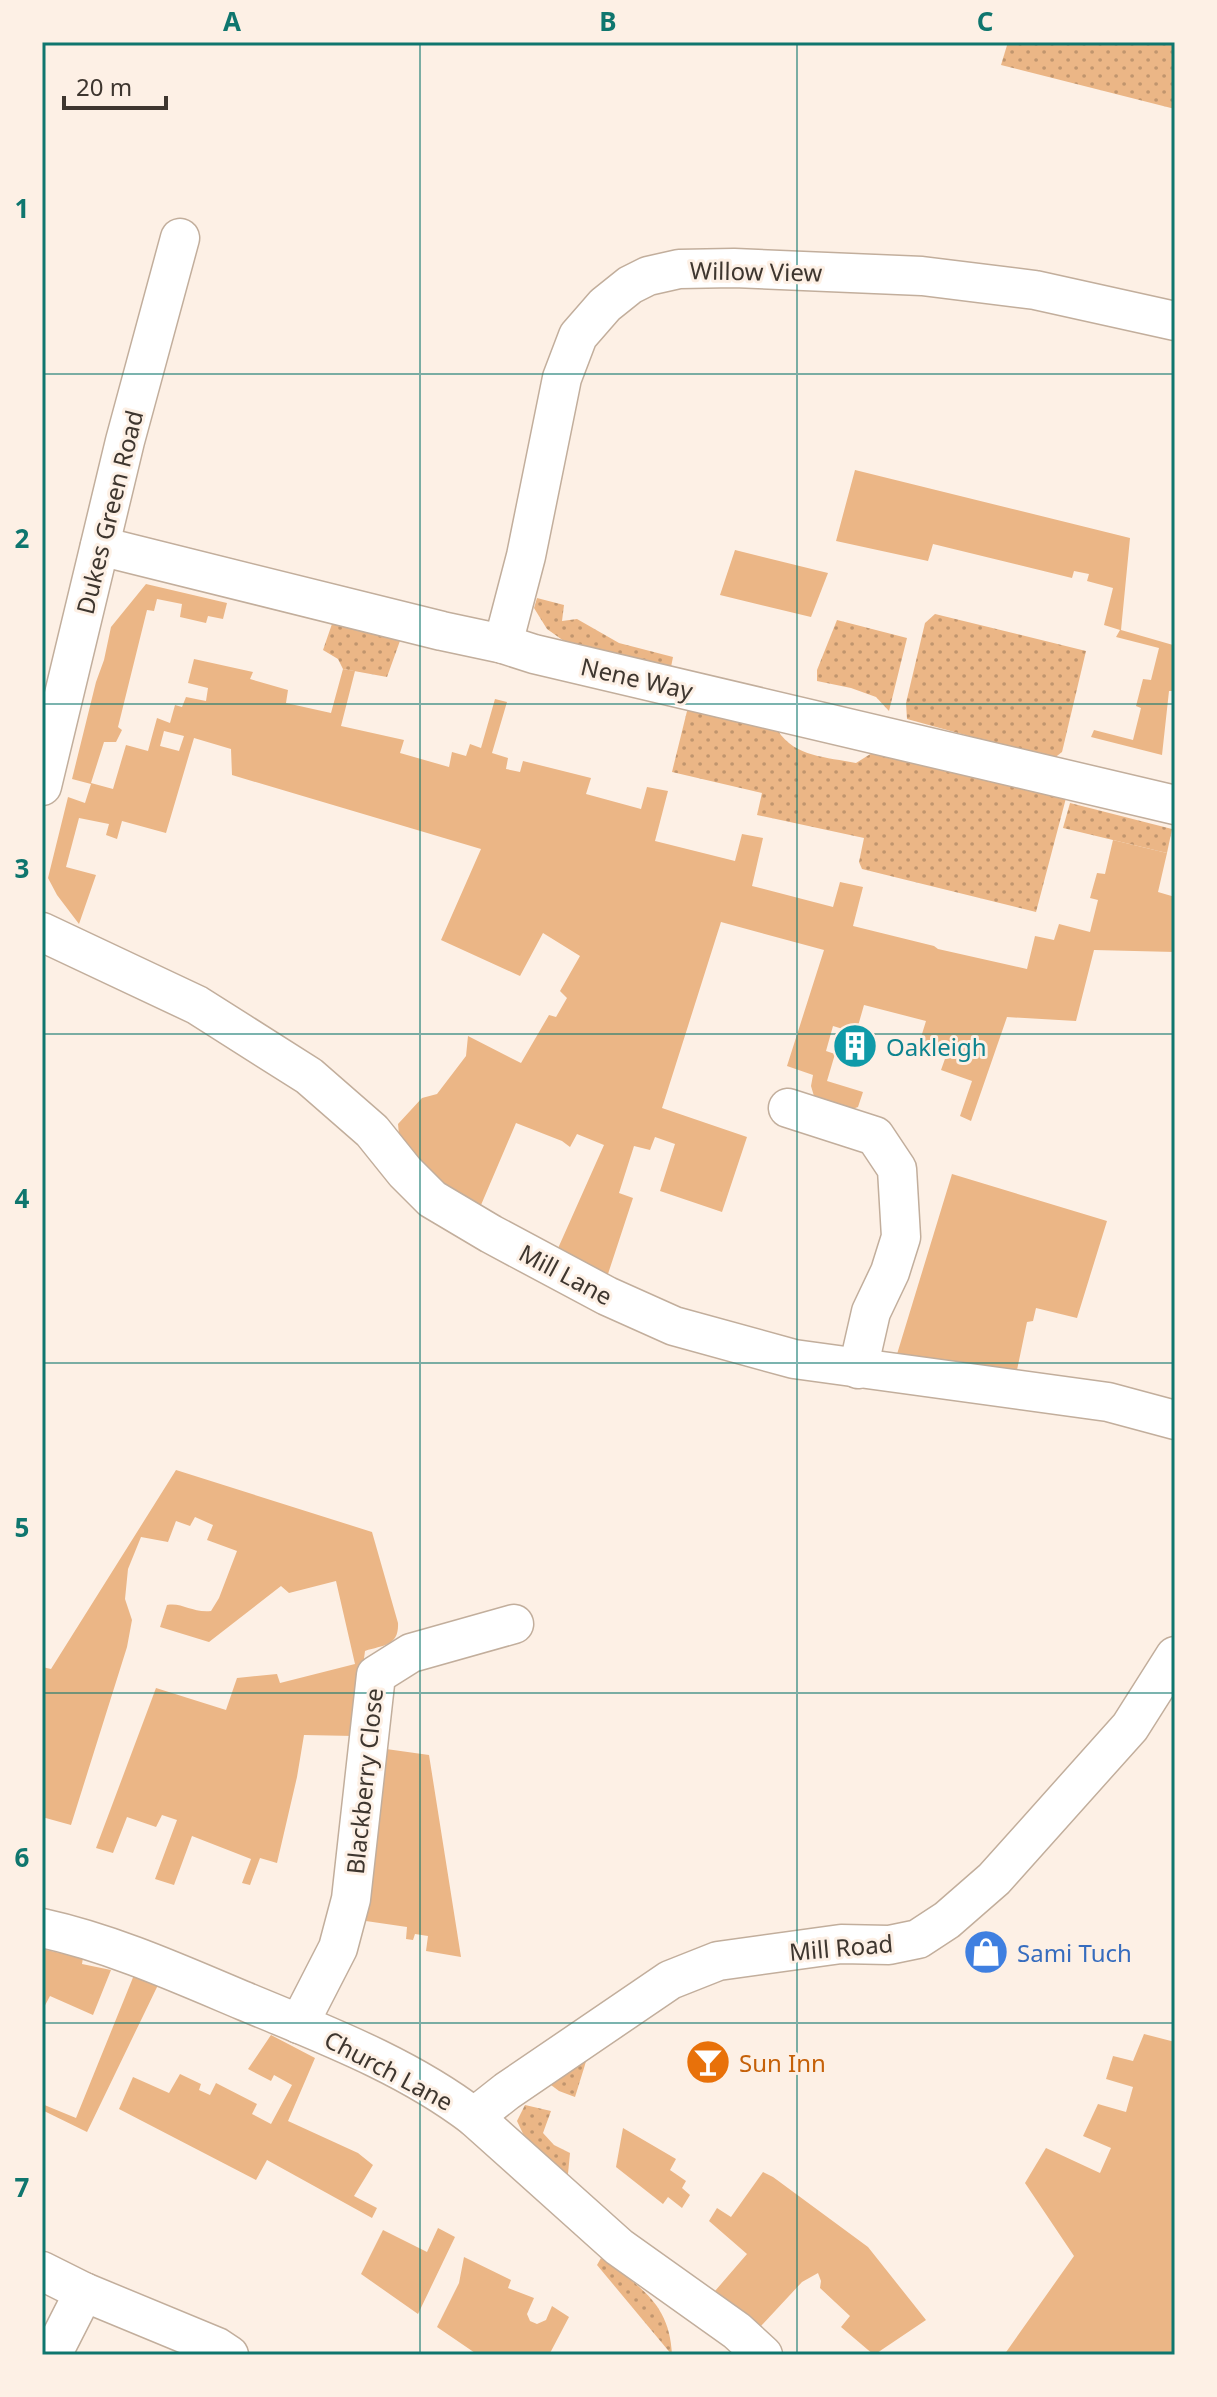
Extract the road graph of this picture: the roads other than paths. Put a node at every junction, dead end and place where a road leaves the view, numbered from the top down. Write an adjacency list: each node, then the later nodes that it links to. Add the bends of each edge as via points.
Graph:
1 (180, 238): 3 (street, Dukes Green Road)
2 (1175, 321): 4 (street, Willow View, via 1035,290 922,276 734,268 679,269 648,276 605,305 578,336 562,378)
3 (100, 546): 4 (street, Nene Way); 5 (street, Dukes Green Road)
4 (503, 644): 6 (street, Nene Way)
5 (42, 786)
6 (1175, 805)
7 (42, 932): 9 (street, Mill Lane, via 197,1005 309,1076 372,1131 432,1199 528,1254 674,1326 794,1359)
8 (788, 1108): 9 (street, via 875,1136 897,1169 901,1237 871,1312)
9 (858, 1369): 10 (street, Mill Lane, via 1108,1402)
10 (1175, 1420)
11 (514, 1624): 14 (street, Blackberry Close, via 411,1653 376,1675 351,1899 338,1948)
12 (1175, 1656): 15 (street, Mill Road, via 1130,1727 994,1879 947,1920 918,1939 718,1961 682,1975)
13 (42, 1928): 14 (street, Church Lane, via 131,1956)
14 (299, 2024): 15 (street, Church Lane, via 406,2073)
15 (474, 2117): 18 (street, Church Lane)
16 (42, 2271): 17 (street)
17 (84, 2292): 19 (street); 20 (street)
18 (739, 2347)
19 (54, 2351)
20 (229, 2355)

